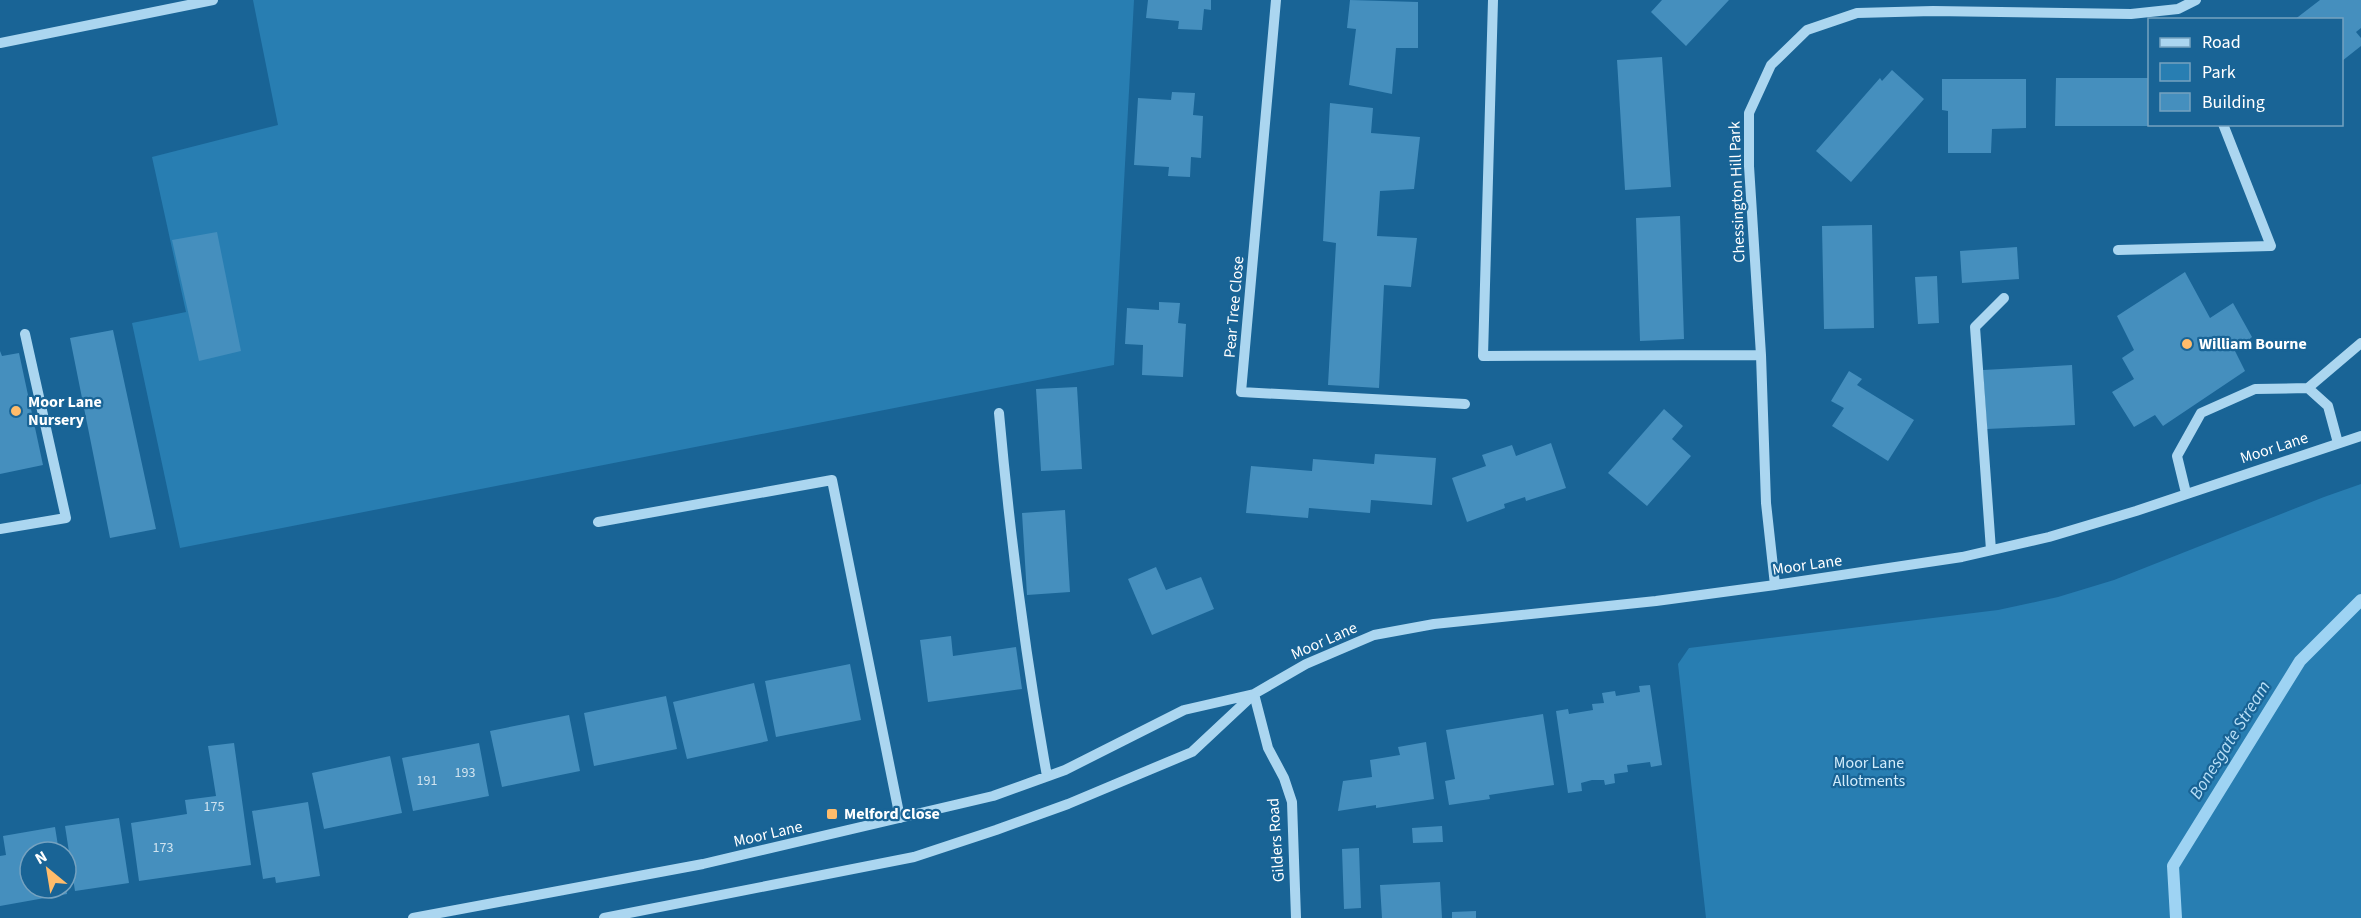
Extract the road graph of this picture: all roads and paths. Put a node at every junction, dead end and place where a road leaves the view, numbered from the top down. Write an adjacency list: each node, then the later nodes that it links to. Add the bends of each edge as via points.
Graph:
1 (213, 0): 6 (street)
2 (1276, 0): 14 (street, Pear Tree Close, via 1241,392)
3 (1493, 0): 12 (street, via 1484,356)
4 (2196, 0): 5 (street, Chessington Hill Park)
5 (2180, 14): 12 (street, Chessington Hill Park, via 1857,13 1807,30 1772,65 1749,113)
6 (0, 43)
7 (2224, 126): 8 (street, via 2271,246)
8 (2118, 250)
9 (2004, 298): 21 (street, via 1975,327)
10 (25, 334): 20 (street, via 66,518)
11 (2361, 343): 13 (street)
12 (1761, 356): 22 (street, Chessington Hill Park, via 1766,503)
13 (2308, 388): 17 (street, via 2328,406); 18 (street, via 2255,389 2201,413 2177,456)
14 (1465, 404)
15 (999, 413): 24 (street, via 1013,561)
16 (2361, 436): 17 (street, Moor Lane)
17 (2338, 442): 18 (street, Moor Lane)
18 (2186, 493): 21 (street, Moor Lane, via 2060,534)
19 (598, 522): 25 (street, via 832,480)
20 (0, 529)
21 (1991, 550): 22 (street, Moor Lane)
22 (1775, 585): 23 (street, Moor Lane, via 1434,624 1374,635 1306,664)
23 (1254, 694): 24 (street, Moor Lane, via 1184,710); 28 (street, Moor Lane, via 1192,752 996,830 914,857); 29 (street, Gilders Road, via 1268,748 1292,802)
24 (1047, 776): 25 (street, Moor Lane, via 993,796)
25 (900, 818): 26 (street, Moor Lane, via 703,864)
26 (425, 917): 27 (street, Moor Lane)
27 (413, 918)
28 (604, 918)
29 (1296, 918)

